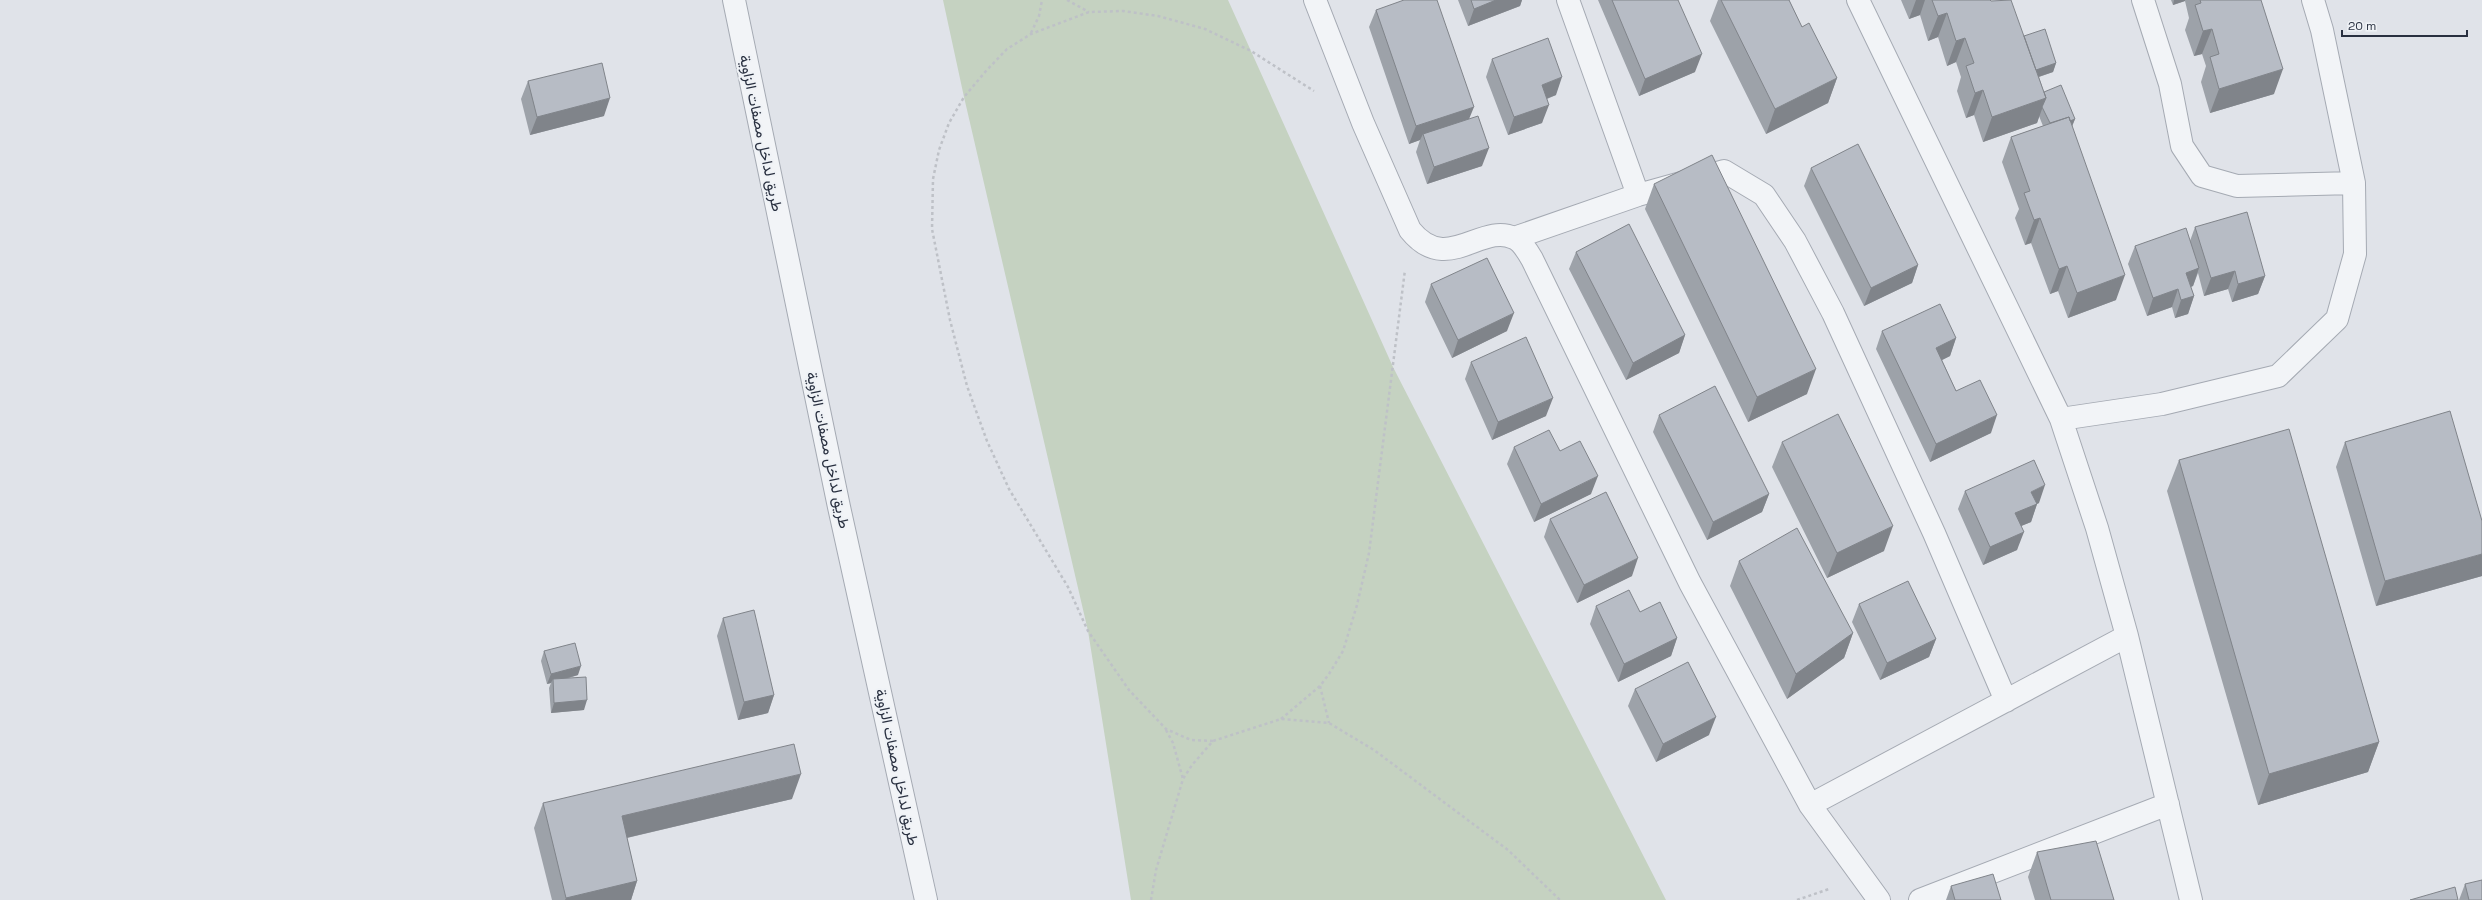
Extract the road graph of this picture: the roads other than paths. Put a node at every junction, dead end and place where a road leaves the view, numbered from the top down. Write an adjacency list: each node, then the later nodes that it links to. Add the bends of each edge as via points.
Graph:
1 (734, 0): 15 (street, طريق لداخل مصفات الزاوية, via 838,499)
2 (1315, 0): 9 (street, via 1364,123 1410,230 1418,240 1441,250 1493,237)
3 (1568, 0): 8 (street)
4 (1858, 0): 10 (street)
5 (2143, 0): 7 (street, via 2170,84 2182,146 2202,176 2238,186)
6 (2313, 0): 7 (street, via 2322,30)
7 (2354, 183): 10 (street, via 2355,254 2337,319 2278,376 2162,404)
8 (1638, 195): 9 (street); 12 (street, via 1724,171 1764,195 1795,241 1833,313 1934,533)
9 (1514, 238): 14 (street, via 1532,259 1690,583)
10 (2061, 419): 11 (street, via 2097,528)
11 (2127, 636): 12 (street); 13 (street)
12 (2006, 701): 14 (street)
13 (2168, 804): 17 (street); 18 (street)
14 (1810, 805): 16 (street)
15 (926, 900)
16 (1879, 900)
17 (1920, 900)
18 (2191, 900)

